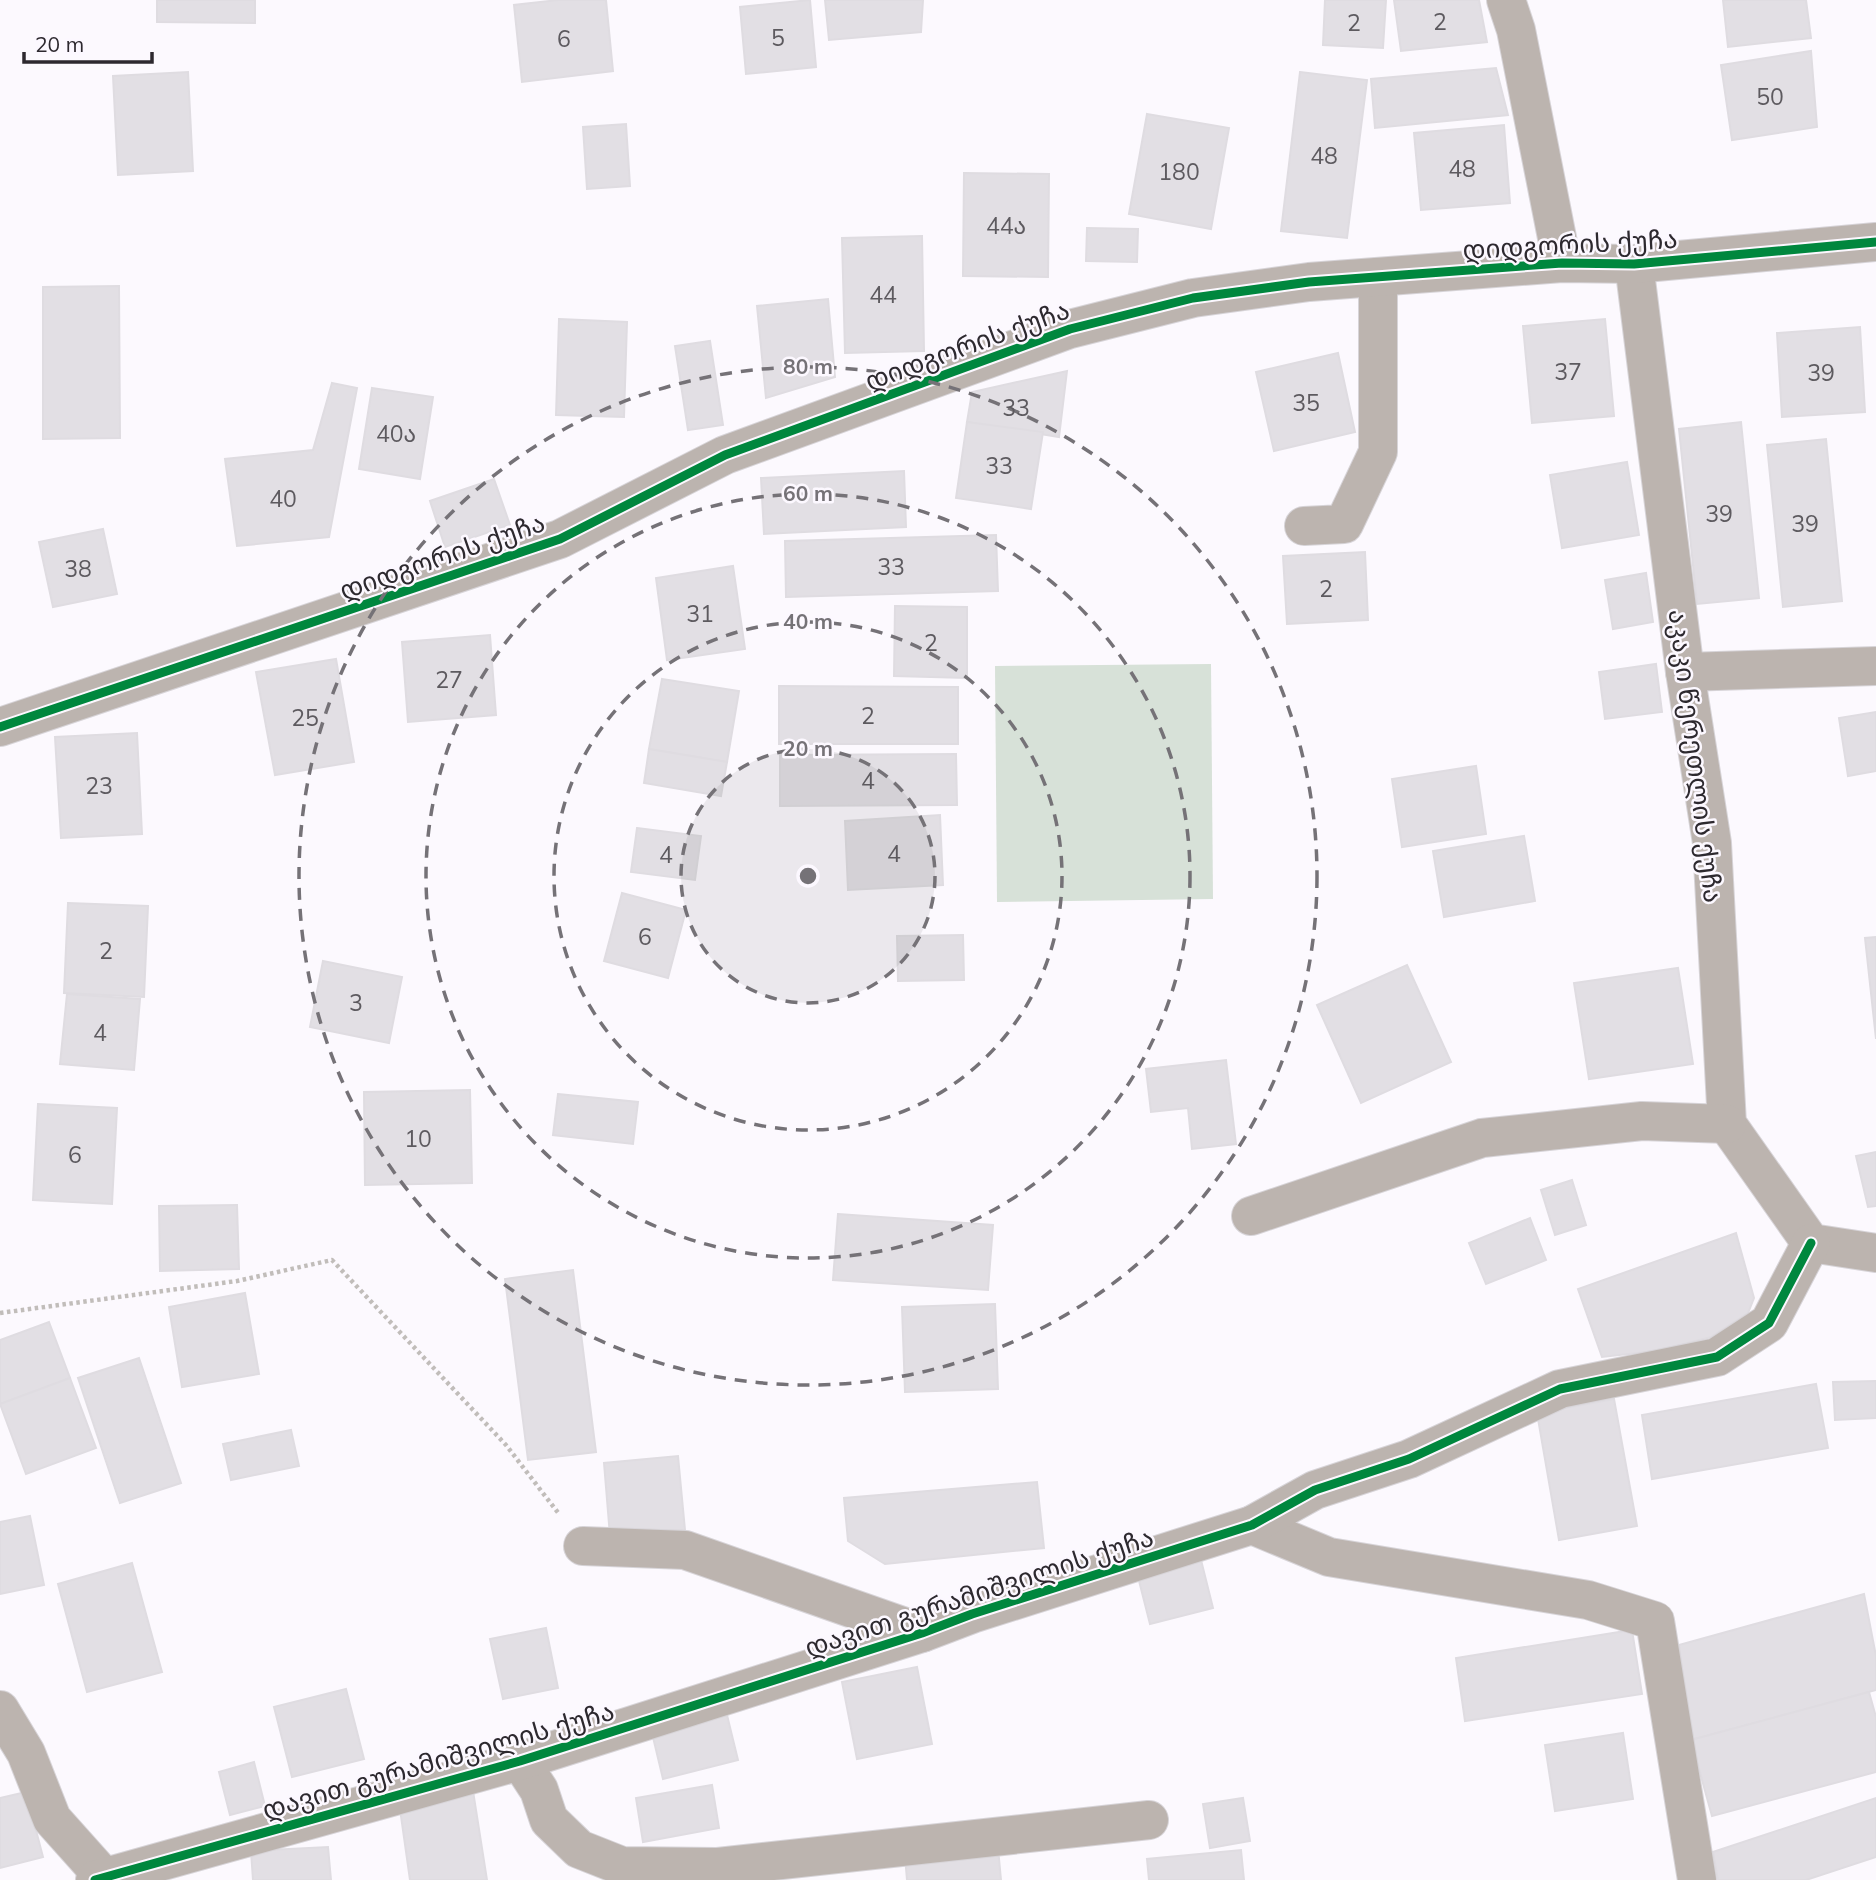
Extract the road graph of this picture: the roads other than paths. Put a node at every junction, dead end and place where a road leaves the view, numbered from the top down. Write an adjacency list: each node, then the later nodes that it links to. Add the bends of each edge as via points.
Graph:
1 (1506, 0): 3 (street, via 1516,30)
2 (1876, 243): 4 (street, დიდგორის ქუჩა)
3 (1562, 263): 4 (street, დიდგორის ქუჩა); 5 (street, დიდგორის ქუჩა)
4 (1634, 264): 8 (street, აკაკი წერეთლის ქუჩა)
5 (1378, 278): 6 (street, via 1378,452 1344,524); 9 (street, დიდგორის ქუჩა, via 1309,282 1193,299 1070,329 725,455 560,539)
6 (1304, 526)
7 (1876, 666): 8 (street)
8 (1685, 672): 10 (street, აკაკი წერეთლის ქუჩა, via 1712,843)
9 (0, 727)
10 (1727, 1124): 11 (street, via 1642,1121 1482,1138); 12 (street)
11 (1251, 1216)
12 (1811, 1243): 13 (street); 14 (street, დავით გურამიშვილის ქუჩა, via 1769,1323 1717,1357 1560,1389 1409,1459 1315,1490)
13 (1876, 1253)
14 (1252, 1525): 16 (street, დავით გურამიშვილის ქუჩა); 21 (street, via 1329,1557 1588,1600 1655,1621)
15 (583, 1546): 16 (street, via 685,1550)
16 (922, 1633): 18 (street, დავით გურამიშვილის ქუჩა)
17 (0, 1710): 20 (street, via 26,1753 52,1819)
18 (520, 1761): 19 (street, via 539,1790 549,1820 579,1849 622,1866 718,1867); 20 (street, დავით გურამიშვილის ქუჩა)
19 (1149, 1820)
20 (99, 1878)
21 (1697, 1880)

